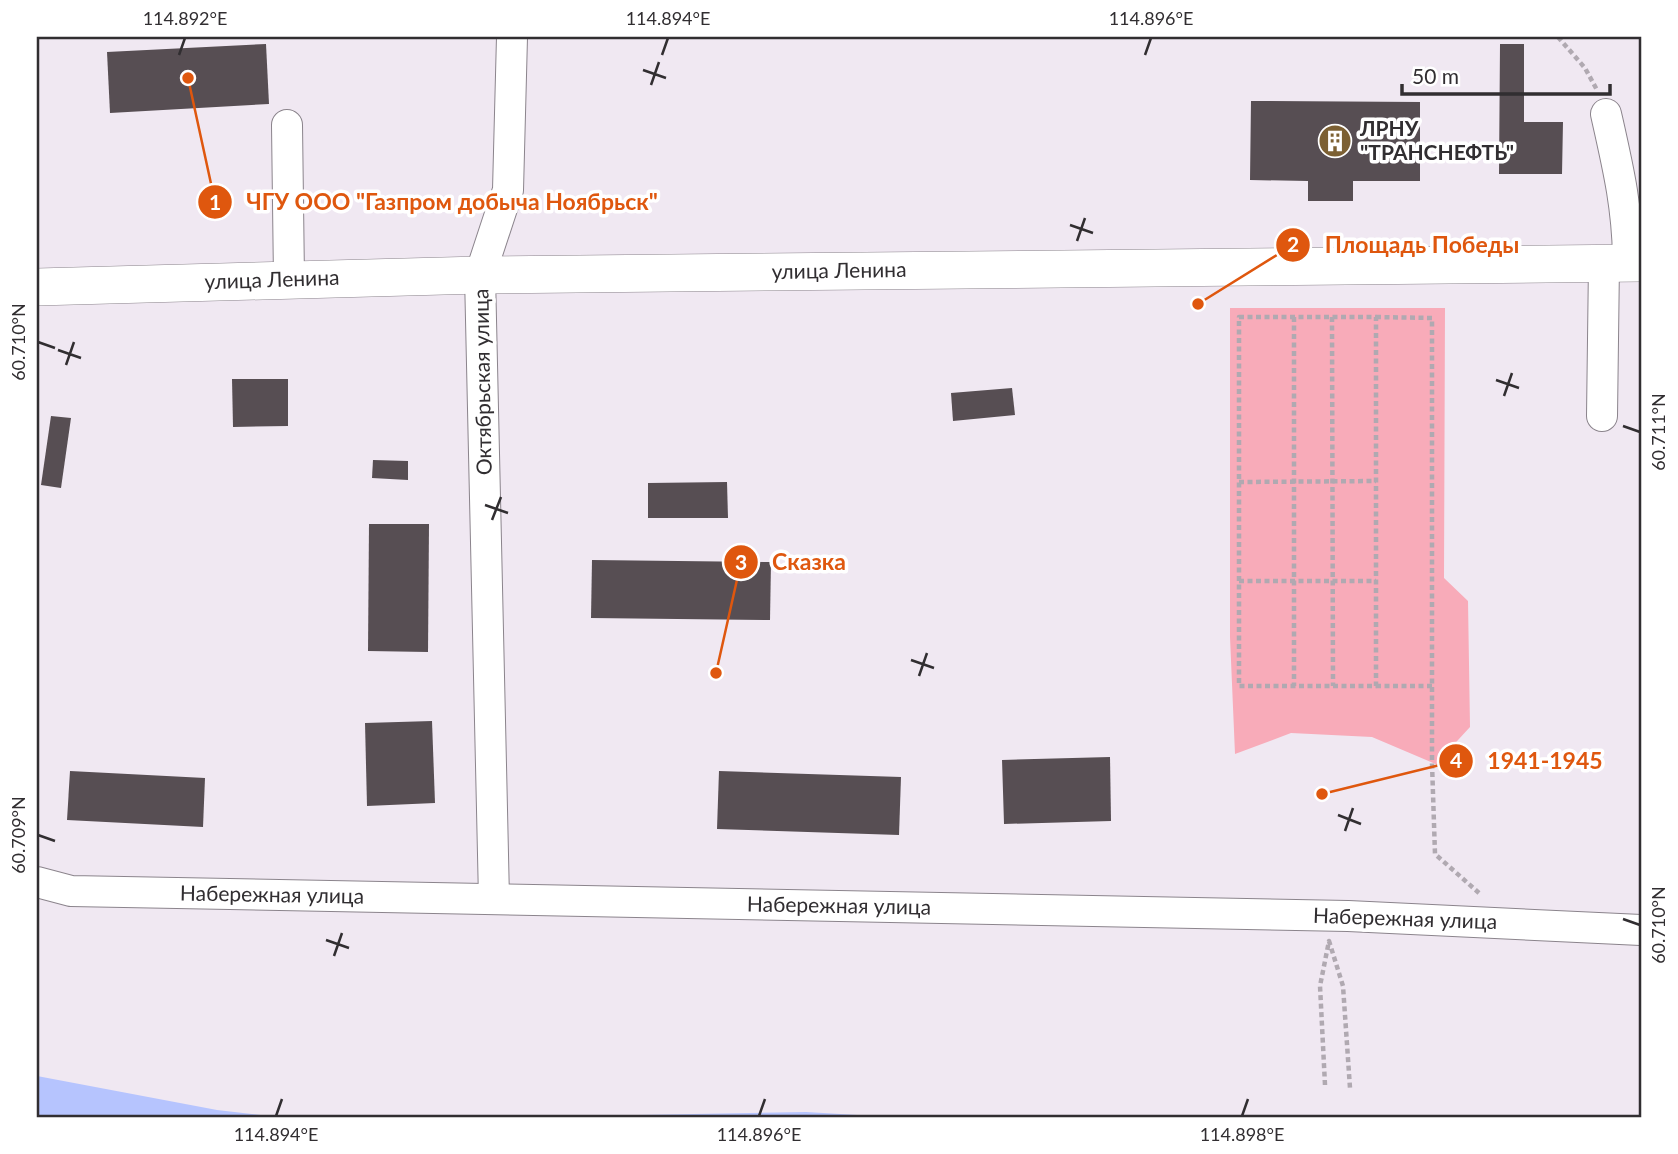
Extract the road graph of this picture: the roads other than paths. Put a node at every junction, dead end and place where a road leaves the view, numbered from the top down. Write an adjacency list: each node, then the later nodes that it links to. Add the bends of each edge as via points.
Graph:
1 (512, 37): 5 (street, Октябрьская улица, via 508,190)
2 (1606, 114): 4 (street, via 1627,218)
3 (287, 125): 6 (street)
4 (1624, 263): 5 (main road, улица Ленина); 8 (street)
5 (480, 275): 6 (main road, улица Ленина); 10 (street, Октябрьская улица)
6 (289, 279): 7 (main road, улица Ленина)
7 (37, 287)
8 (1601, 416)
9 (37, 882): 10 (street, Набережная улица, via 71,891)
10 (494, 899): 11 (street, Набережная улица, via 1348,916)
11 (1641, 930)

